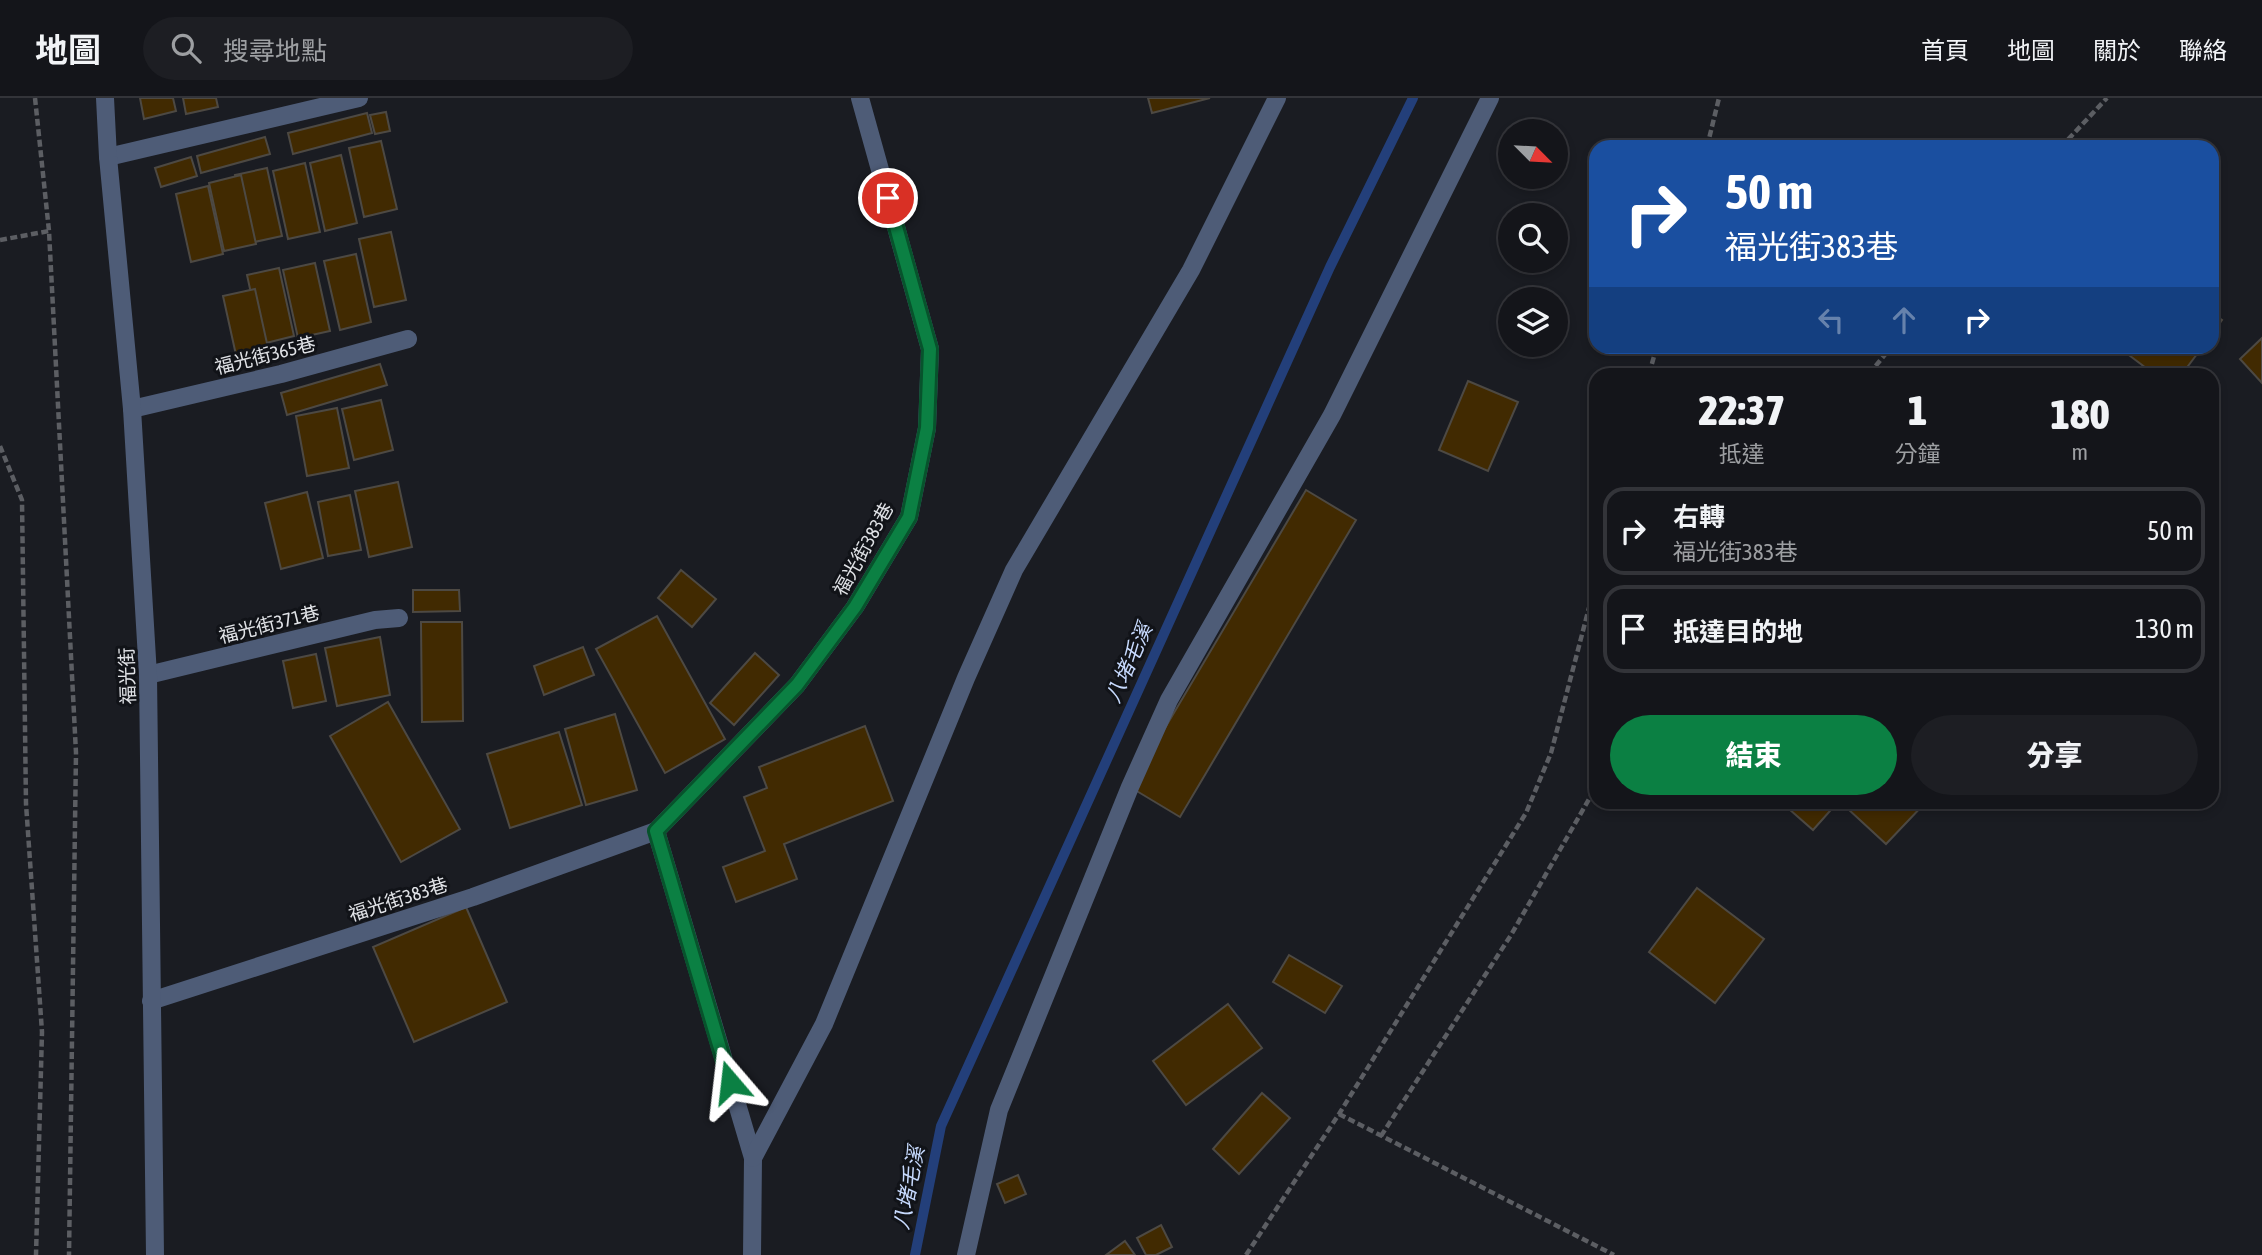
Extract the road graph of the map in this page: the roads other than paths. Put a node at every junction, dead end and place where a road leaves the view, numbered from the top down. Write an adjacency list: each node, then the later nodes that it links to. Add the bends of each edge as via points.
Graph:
1 (105, 98): 6 (street, 福光街)
2 (359, 98): 6 (street)
3 (860, 98): 11 (street, 福光街383巷, via 930,349 927,428 909,517 855,607 797,685)
4 (1277, 98): 13 (street, via 1191,270 1014,570 824,1024)
5 (1490, 98): 16 (street, via 1332,415 1169,700 999,1110)
6 (108, 157): 8 (street, 福光街)
7 (408, 339): 8 (street, 福光街365巷)
8 (132, 409): 10 (street, 福光街)
9 (399, 618): 10 (street, 福光街371巷)
10 (148, 675): 12 (street, 福光街)
11 (656, 831): 12 (street, 福光街383巷, via 473,897); 13 (street)
12 (151, 1001): 14 (street, 福光街)
13 (753, 1158): 15 (street)
14 (155, 1255)
15 (752, 1255)
16 (966, 1255)

